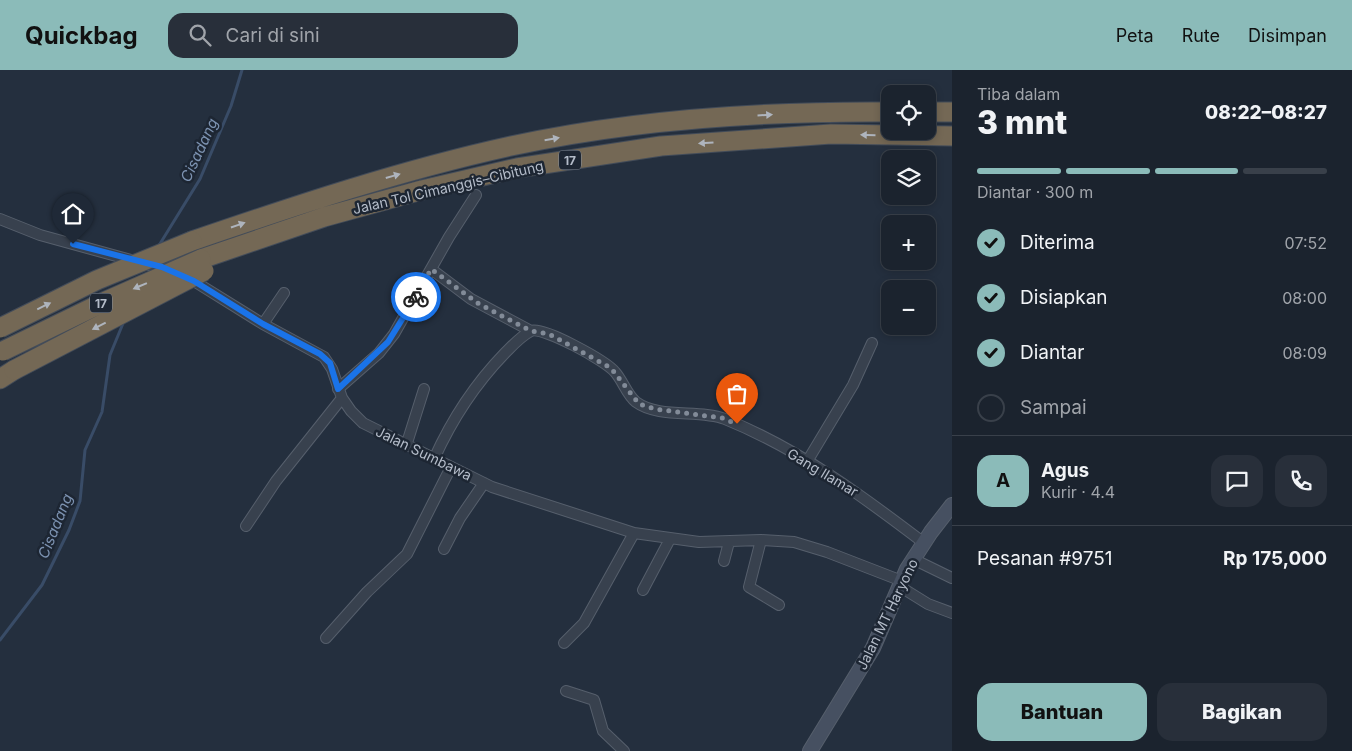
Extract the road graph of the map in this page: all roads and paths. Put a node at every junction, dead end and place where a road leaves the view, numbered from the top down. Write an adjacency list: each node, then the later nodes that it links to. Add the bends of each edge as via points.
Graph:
1 (881, 112): 11 (highway, Jalan Tol Cimanggis–Cibitung / 17, one-way to 1, bridge, via 97,280 192,241 310,200 413,170 512,146 651,123 814,111)
2 (936, 112): 3 (highway)
3 (952, 112)
4 (952, 136): 7 (highway, Jalan Tol Cimanggis–Cibitung / 17, one-way to 7, via 831,134 661,146 517,168 324,217)
5 (476, 195): 8 (street)
6 (0, 219): 10 (street, Jalan Sumbawa, via 40,235 162,267 186,277)
7 (203, 265): 14 (highway, Jalan Tol Cimanggis–Cibitung / 17, one-way to 14, bridge, via 106,301); 15 (highway, one-way to 15, bridge)
8 (431, 269): 12 (street, via 471,300); 17 (street, via 394,334)
9 (284, 292): 10 (street)
10 (263, 324): 17 (street, Jalan Sumbawa, via 324,358 332,369)
11 (0, 328)
12 (531, 331): 19 (street, via 497,361 461,406); 20 (street, Gang Ilamar, via 549,334 606,365 615,372 635,402 650,408 724,419)
13 (872, 344): 20 (street, via 839,411)
14 (2, 352)
15 (7, 374)
16 (424, 389): 18 (street)
17 (340, 393): 18 (street, Jalan Sumbawa, via 364,423); 24 (street)
18 (406, 446): 19 (street, Jalan Sumbawa)
19 (434, 459): 21 (street, Jalan Sumbawa)
20 (808, 460): 29 (street, Gang Ilamar, via 870,501)
21 (451, 467): 22 (street, Jalan Sumbawa); 38 (street, via 407,554)
22 (484, 483): 25 (street, Jalan Sumbawa, via 530,501); 30 (street)
23 (952, 505): 29 (main road, Jalan MT Haryono)
24 (246, 526)
25 (634, 533): 26 (street, Jalan Sumbawa); 39 (street, via 584,623)
26 (670, 539): 28 (street, Jalan Sumbawa); 35 (street)
27 (761, 540): 28 (street, Jalan Sumbawa); 34 (street, Jalan Sumbawa, via 806,545); 36 (street, via 749,587)
28 (729, 542): 32 (street)
29 (924, 543): 31 (main road, Jalan MT Haryono)
30 (444, 549)
31 (913, 559): 33 (street); 34 (main road, Jalan MT Haryono)
32 (724, 561)
33 (952, 578)
34 (901, 584): 37 (street, Jalan Sumbawa, via 928,604); 42 (main road, Jalan MT Haryono, via 866,662)
35 (643, 590)
36 (779, 604)
37 (952, 613)
38 (326, 638)
39 (564, 643)
40 (566, 691): 41 (street, via 594,700 603,731)
41 (624, 751)
42 (810, 751)

